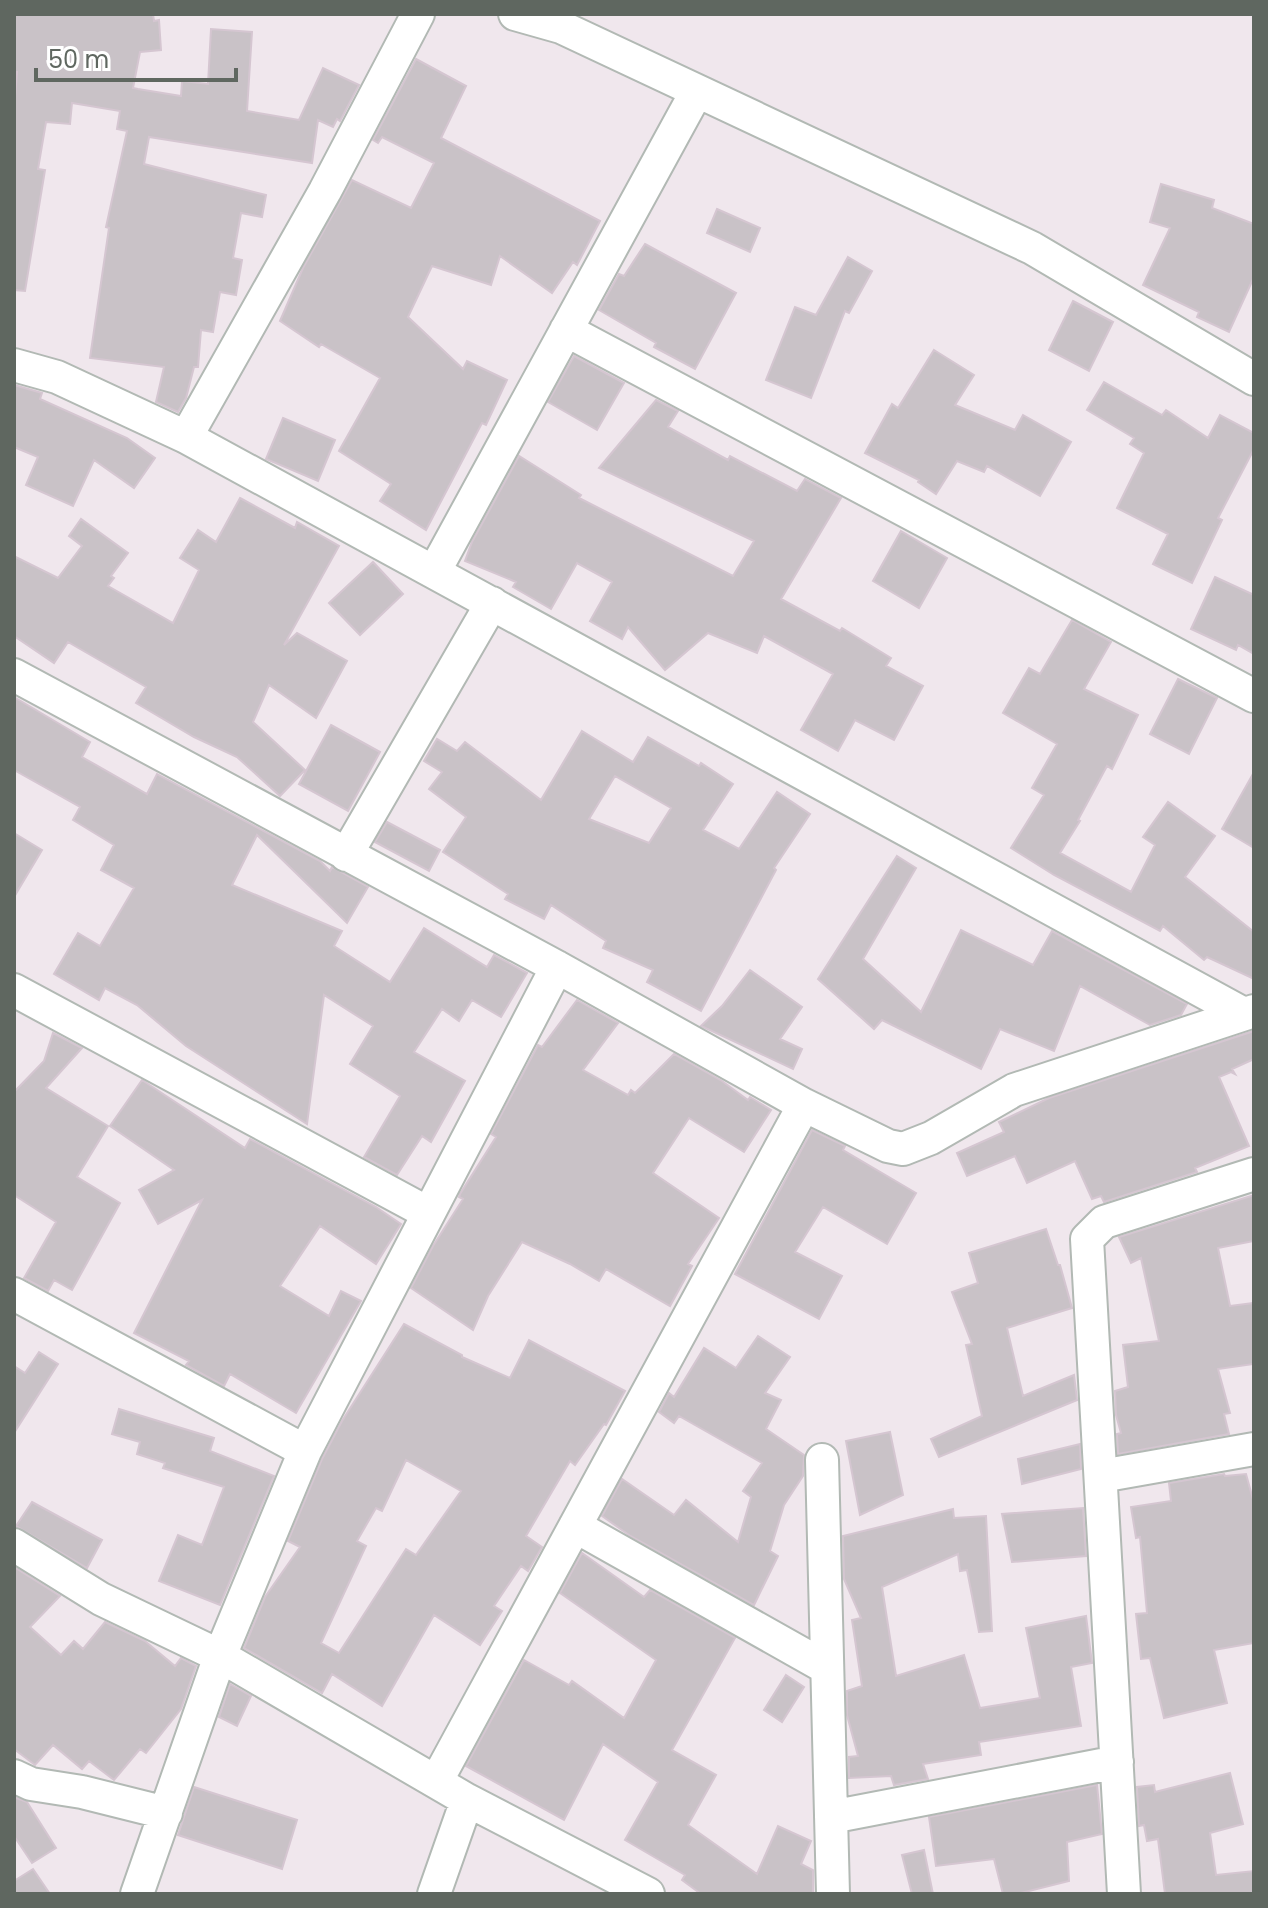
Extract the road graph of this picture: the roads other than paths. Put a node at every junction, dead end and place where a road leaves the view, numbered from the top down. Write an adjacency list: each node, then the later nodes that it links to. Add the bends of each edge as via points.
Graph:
1 (418, 14): 7 (street)
2 (515, 14): 3 (street, via 561,27)
3 (697, 91): 4 (street); 6 (street, via 1032,248)
4 (566, 330): 8 (street); 11 (street)
5 (14, 365): 7 (street, via 57,377)
6 (1254, 379)
7 (186, 437): 8 (street)
8 (434, 572): 9 (street)
9 (492, 603): 12 (street); 15 (street)
10 (14, 675): 12 (street)
11 (1254, 696)
12 (346, 855): 13 (street)
13 (557, 967): 16 (street); 18 (street)
14 (14, 990): 18 (street)
15 (1249, 1012): 16 (street, via 1014,1090 903,1149)
16 (804, 1105): 24 (street)
17 (1254, 1174): 23 (street, via 1104,1222 1087,1239)
18 (428, 1213): 21 (street)
19 (14, 1294): 21 (street)
20 (1254, 1449): 23 (street)
21 (305, 1451): 26 (street)
22 (822, 1460): 27 (street)
23 (1101, 1476): 28 (street)
24 (575, 1526): 27 (street); 30 (street)
25 (14, 1545): 26 (street, via 101,1599)
26 (220, 1656): 30 (street); 32 (street)
27 (827, 1668): 33 (street)
28 (1117, 1762): 33 (street); 38 (street)
29 (14, 1776): 32 (street)
30 (436, 1782): 31 (street)
31 (467, 1800): 35 (street); 36 (street)
32 (166, 1813): 34 (street)
33 (831, 1817): 37 (street)
34 (137, 1894)
35 (434, 1894)
36 (648, 1894)
37 (833, 1894)
38 (1124, 1894)

